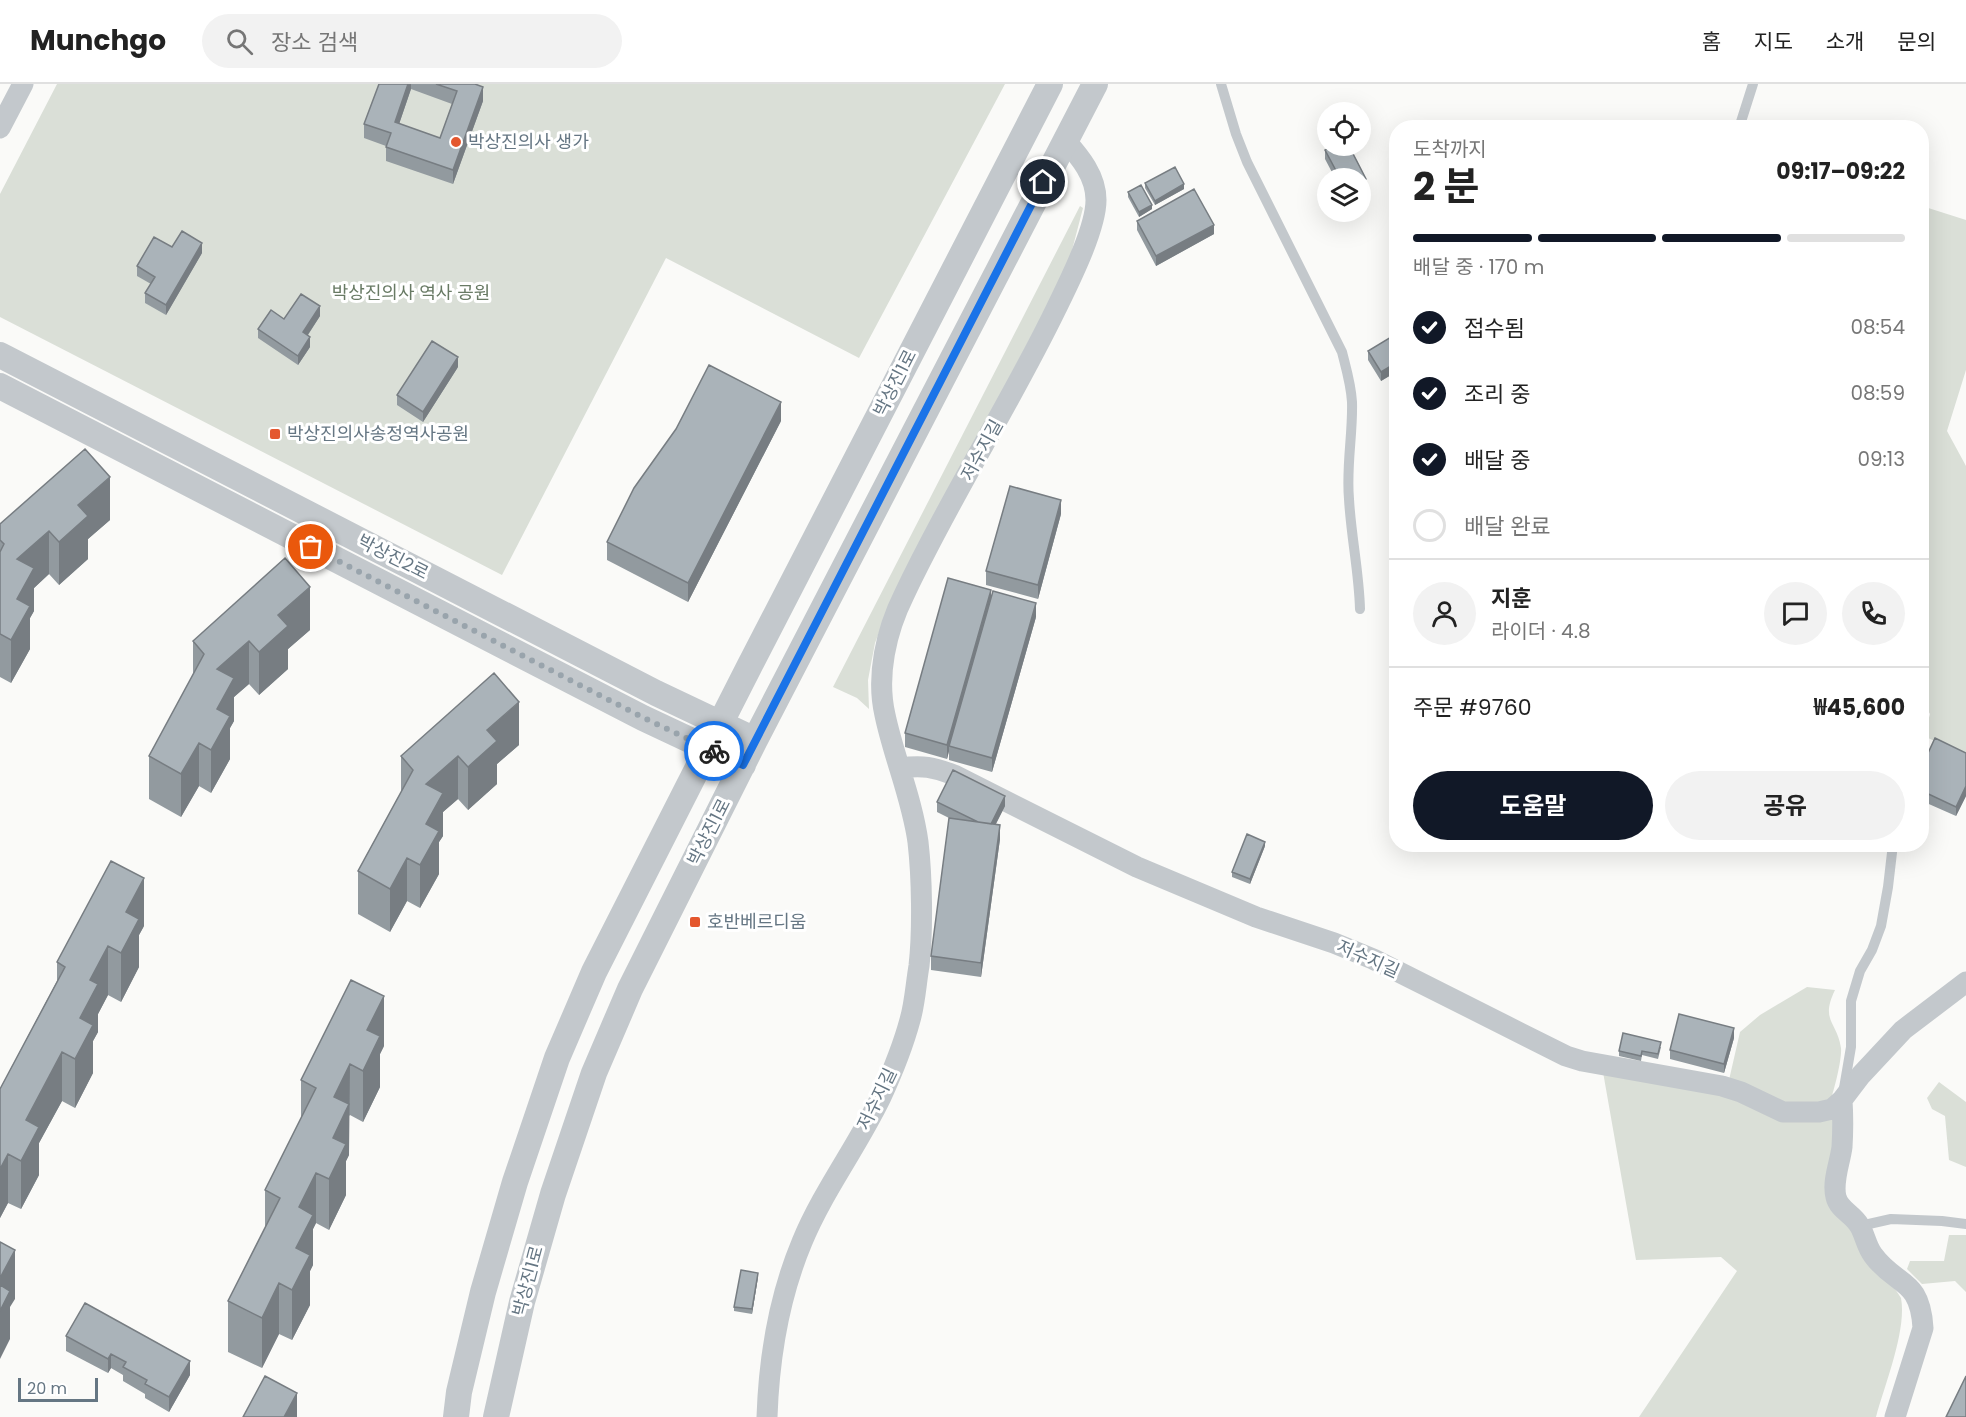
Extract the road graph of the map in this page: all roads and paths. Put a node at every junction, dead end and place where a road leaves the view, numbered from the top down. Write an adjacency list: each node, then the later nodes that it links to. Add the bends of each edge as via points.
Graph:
1 (23, 84): 7 (street)
2 (1050, 84): 12 (street, 박상진1로)
3 (1095, 84): 8 (street, 박상진1로)
4 (1221, 84): 11 (lane, via 1248,162 1342,352 1352,403 1349,499)
5 (1753, 84): 6 (lane)
6 (1741, 120)
7 (0, 128)
8 (1065, 140): 13 (street, 박상진1로); 16 (street, 저수지길, via 1093,180 1096,195 1092,224 1068,285 1030,362 899,605 881,679 884,714)
9 (0, 355): 12 (street, 박상진2로)
10 (0, 386): 14 (street, 박상진2로)
11 (1360, 609)
12 (720, 723): 13 (street, 박상진2로); 14 (street, 박상진1로)
13 (755, 740): 15 (street, 박상진1로)
14 (707, 748): 15 (street, 박상진2로); 22 (street, 박상진1로, via 594,972 557,1058 483,1292)
15 (743, 765): 23 (street, 박상진1로, via 630,989 594,1072 522,1302)
16 (900, 768): 19 (street, 저수지길, via 922,766 954,776 1137,867 1256,917 1373,959 1566,1056 1722,1086 1783,1112 1819,1112 1832,1109); 24 (street, 저수지길, via 918,842 921,906 919,961 910,1019 881,1096 801,1243 783,1294)
17 (1892, 852): 19 (lane, via 1881,926 1851,1001 1851,1047)
18 (1966, 982): 19 (street, via 1903,1030)
19 (1842, 1100): 21 (street, via 1842,1146 1834,1189 1839,1205)
20 (1966, 1224): 21 (lane, via 1891,1220)
21 (1860, 1226): 25 (street, via 1873,1255 1913,1291 1922,1315 1923,1328)
22 (456, 1417)
23 (496, 1417)
24 (767, 1417)
25 (1895, 1417)

